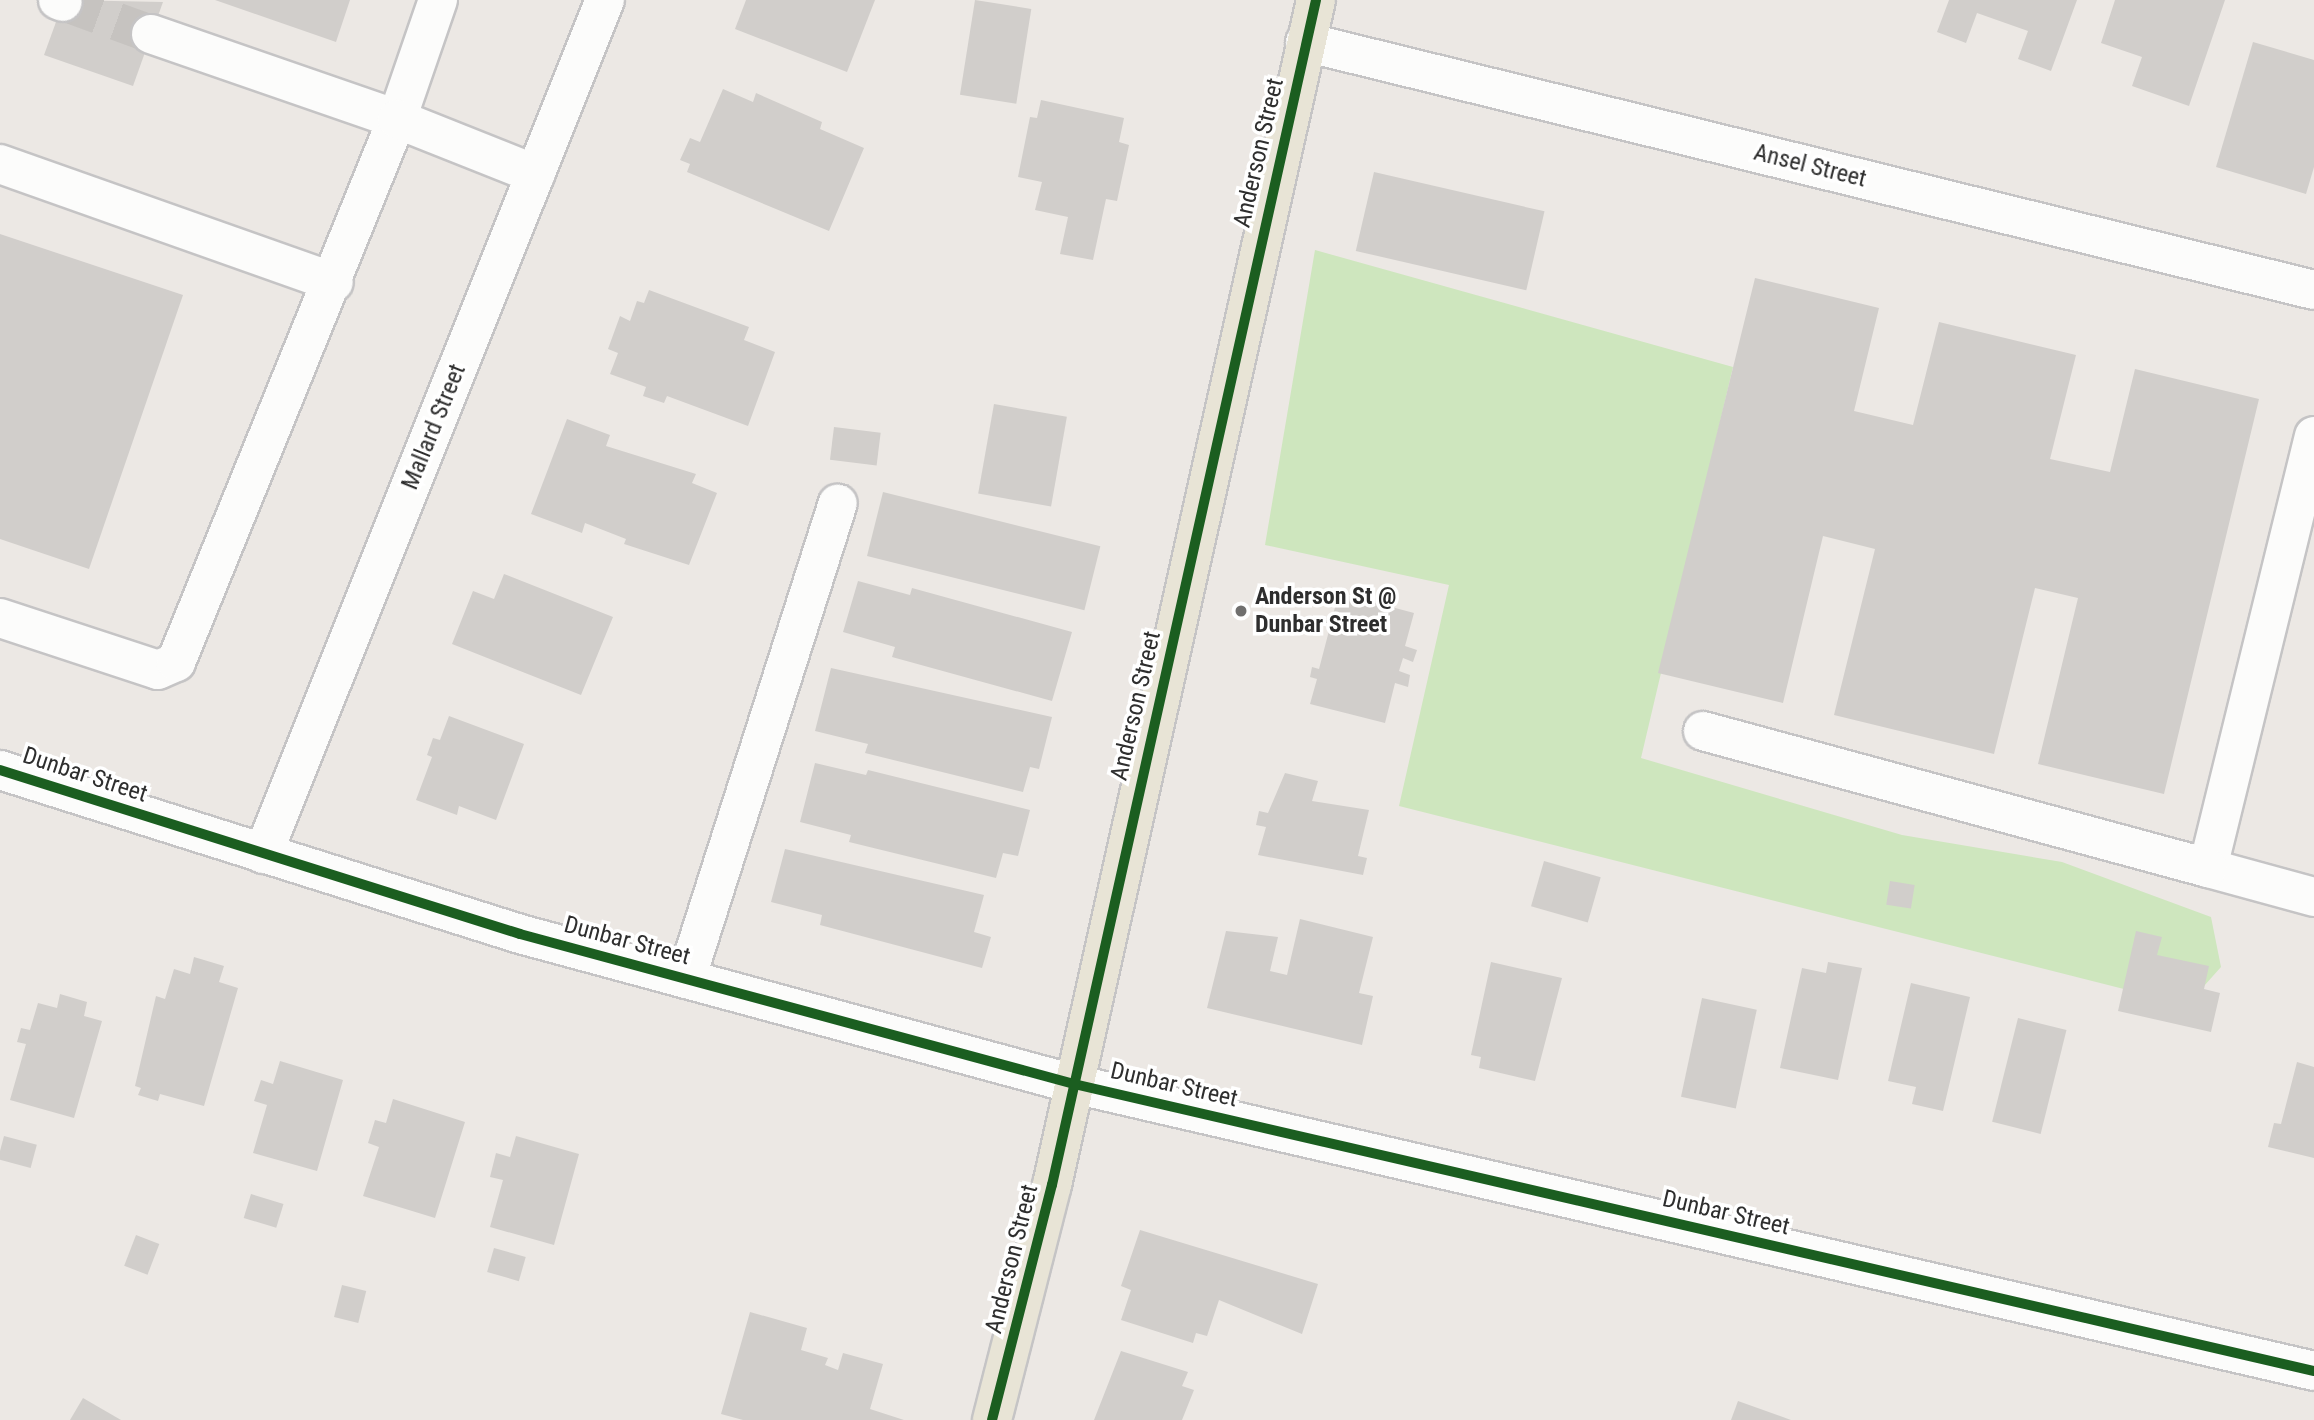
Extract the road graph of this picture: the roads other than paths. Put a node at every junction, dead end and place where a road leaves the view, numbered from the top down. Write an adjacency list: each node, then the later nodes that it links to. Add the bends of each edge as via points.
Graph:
1 (438, 0): 6 (street)
2 (605, 0): 8 (street, Mallard Street)
3 (1316, 0): 5 (main road, Anderson Street)
4 (151, 34): 6 (street)
5 (1305, 42): 10 (street, Ansel Street); 20 (main road, Anderson Street)
6 (397, 119): 8 (street); 9 (street)
7 (0, 164): 9 (street)
8 (536, 174): 16 (street, Mallard Street)
9 (334, 282): 13 (street, via 176,662 158,670)
10 (2314, 290)
11 (2314, 436): 17 (street)
12 (838, 504): 19 (street)
13 (0, 618)
14 (1703, 731): 17 (street)
15 (0, 770): 16 (street, Dunbar Street)
16 (264, 854): 19 (street, Dunbar Street)
17 (2208, 869): 18 (street)
18 (2314, 897)
19 (686, 979): 20 (street, Dunbar Street)
20 (1074, 1084): 21 (street, Dunbar Street); 22 (main road, Anderson Street)
21 (2314, 1371)
22 (992, 1420)

